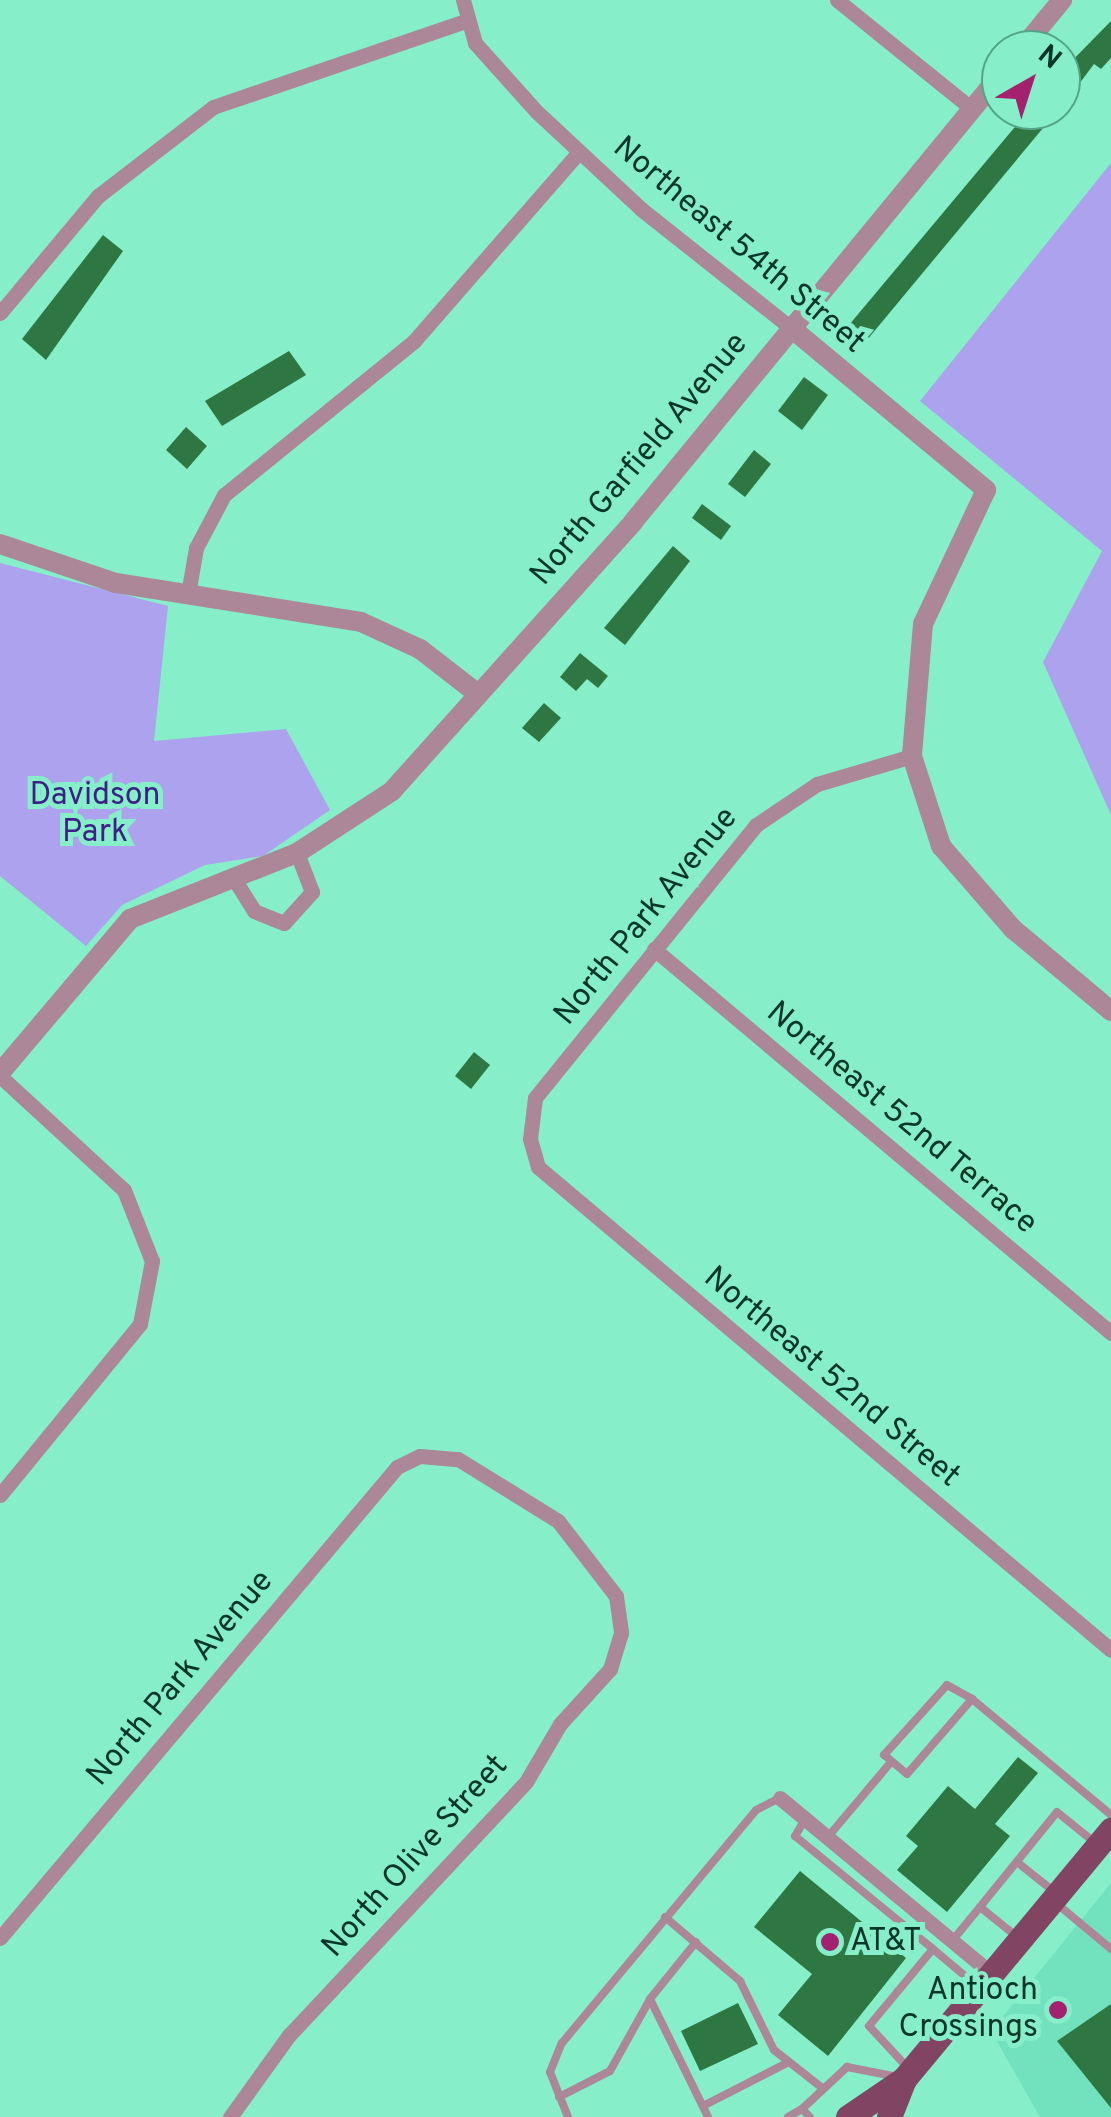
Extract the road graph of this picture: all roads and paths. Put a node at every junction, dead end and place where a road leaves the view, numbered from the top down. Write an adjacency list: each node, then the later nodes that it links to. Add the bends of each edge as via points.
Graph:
1 (463, 0): 4 (street)
2 (837, 0): 7 (street)
3 (1062, 0): 5 (street)
4 (466, 20): 8 (street, Northeast 54th Street, via 482,54); 9 (street, via 213,107 117,178)
5 (1037, 30)
6 (981, 98): 7 (street, North Garfield Avenue)
7 (972, 109): 10 (street, North Garfield Avenue)
8 (579, 152): 10 (street, Northeast 54th Street); 12 (street, via 414,341 224,494 200,536)
9 (0, 313)
10 (790, 327): 13 (street, North Garfield Avenue); 14 (street, Northeast 54th Street, via 986,490 988,501 926,610)
11 (0, 544): 12 (street, via 116,583)
12 (188, 594): 13 (street, via 361,622 420,650)
13 (478, 694): 15 (street, North Garfield Avenue, via 392,791)
14 (912, 756): 17 (street, North Park Avenue, via 817,784 774,808); 18 (street, via 942,846 1013,929)
15 (297, 853): 16 (street, North Garfield Avenue); 16 (street, via 312,892 284,922 254,911)
16 (236, 882): 19 (street, North Garfield Avenue, via 173,896 130,919)
17 (654, 949): 20 (street, North Park Avenue, via 534,1098); 21 (street, Northeast 52nd Terrace)
18 (1111, 1011)
19 (0, 1075): 22 (street, via 124,1190 151,1252 140,1324)
20 (530, 1139): 24 (street, Northeast 52nd Street, via 538,1166)
21 (1111, 1334)
22 (0, 1494)
23 (621, 1623): 36 (street, North Park Avenue, via 603,1572 558,1521 458,1459 408,1460); 50 (street, North Olive Street, via 610,1669 560,1724 526,1782 289,2035)
24 (1111, 1650)
25 (972, 1699): 26 (lane, via 906,1774); 26 (lane, via 943,1686 884,1756); 28 (lane)
26 (891, 1762): 30 (lane)
27 (780, 1798): 29 (street); 35 (lane, via 756,1810)
28 (1111, 1814)
29 (805, 1819): 30 (street); 40 (lane, via 795,1836)
30 (827, 1838): 38 (street)
31 (1104, 1838): 32 (lane, via 1057,1812); 33 (main road)
32 (1017, 1862): 33 (lane); 34 (lane)
33 (1054, 1897): 37 (main road); 41 (lane)
34 (980, 1907): 37 (lane); 38 (lane)
35 (665, 1917): 39 (lane); 47 (lane, via 562,2044 550,2072)
36 (0, 1938)
37 (1020, 1939): 42 (main road)
38 (952, 1941): 42 (street)
39 (696, 1942): 43 (lane); 44 (lane, via 740,1981)
40 (933, 1949): 42 (lane); 45 (lane, via 869,2026)
41 (1111, 1949)
42 (985, 1981): 45 (main road)
43 (650, 1999): 47 (lane, via 610,2071); 48 (lane)
44 (787, 2063): 46 (lane); 48 (lane)
45 (907, 2074): 46 (lane, via 848,2067); 55 (main road); 56 (main road)
46 (821, 2087): 49 (lane)
47 (559, 2097): 51 (lane)
48 (703, 2106): 52 (lane)
49 (802, 2110): 53 (lane); 54 (lane)
50 (230, 2117)
51 (568, 2117)
52 (708, 2117)
53 (788, 2117)
54 (810, 2117)
55 (848, 2117)
56 (889, 2117)

